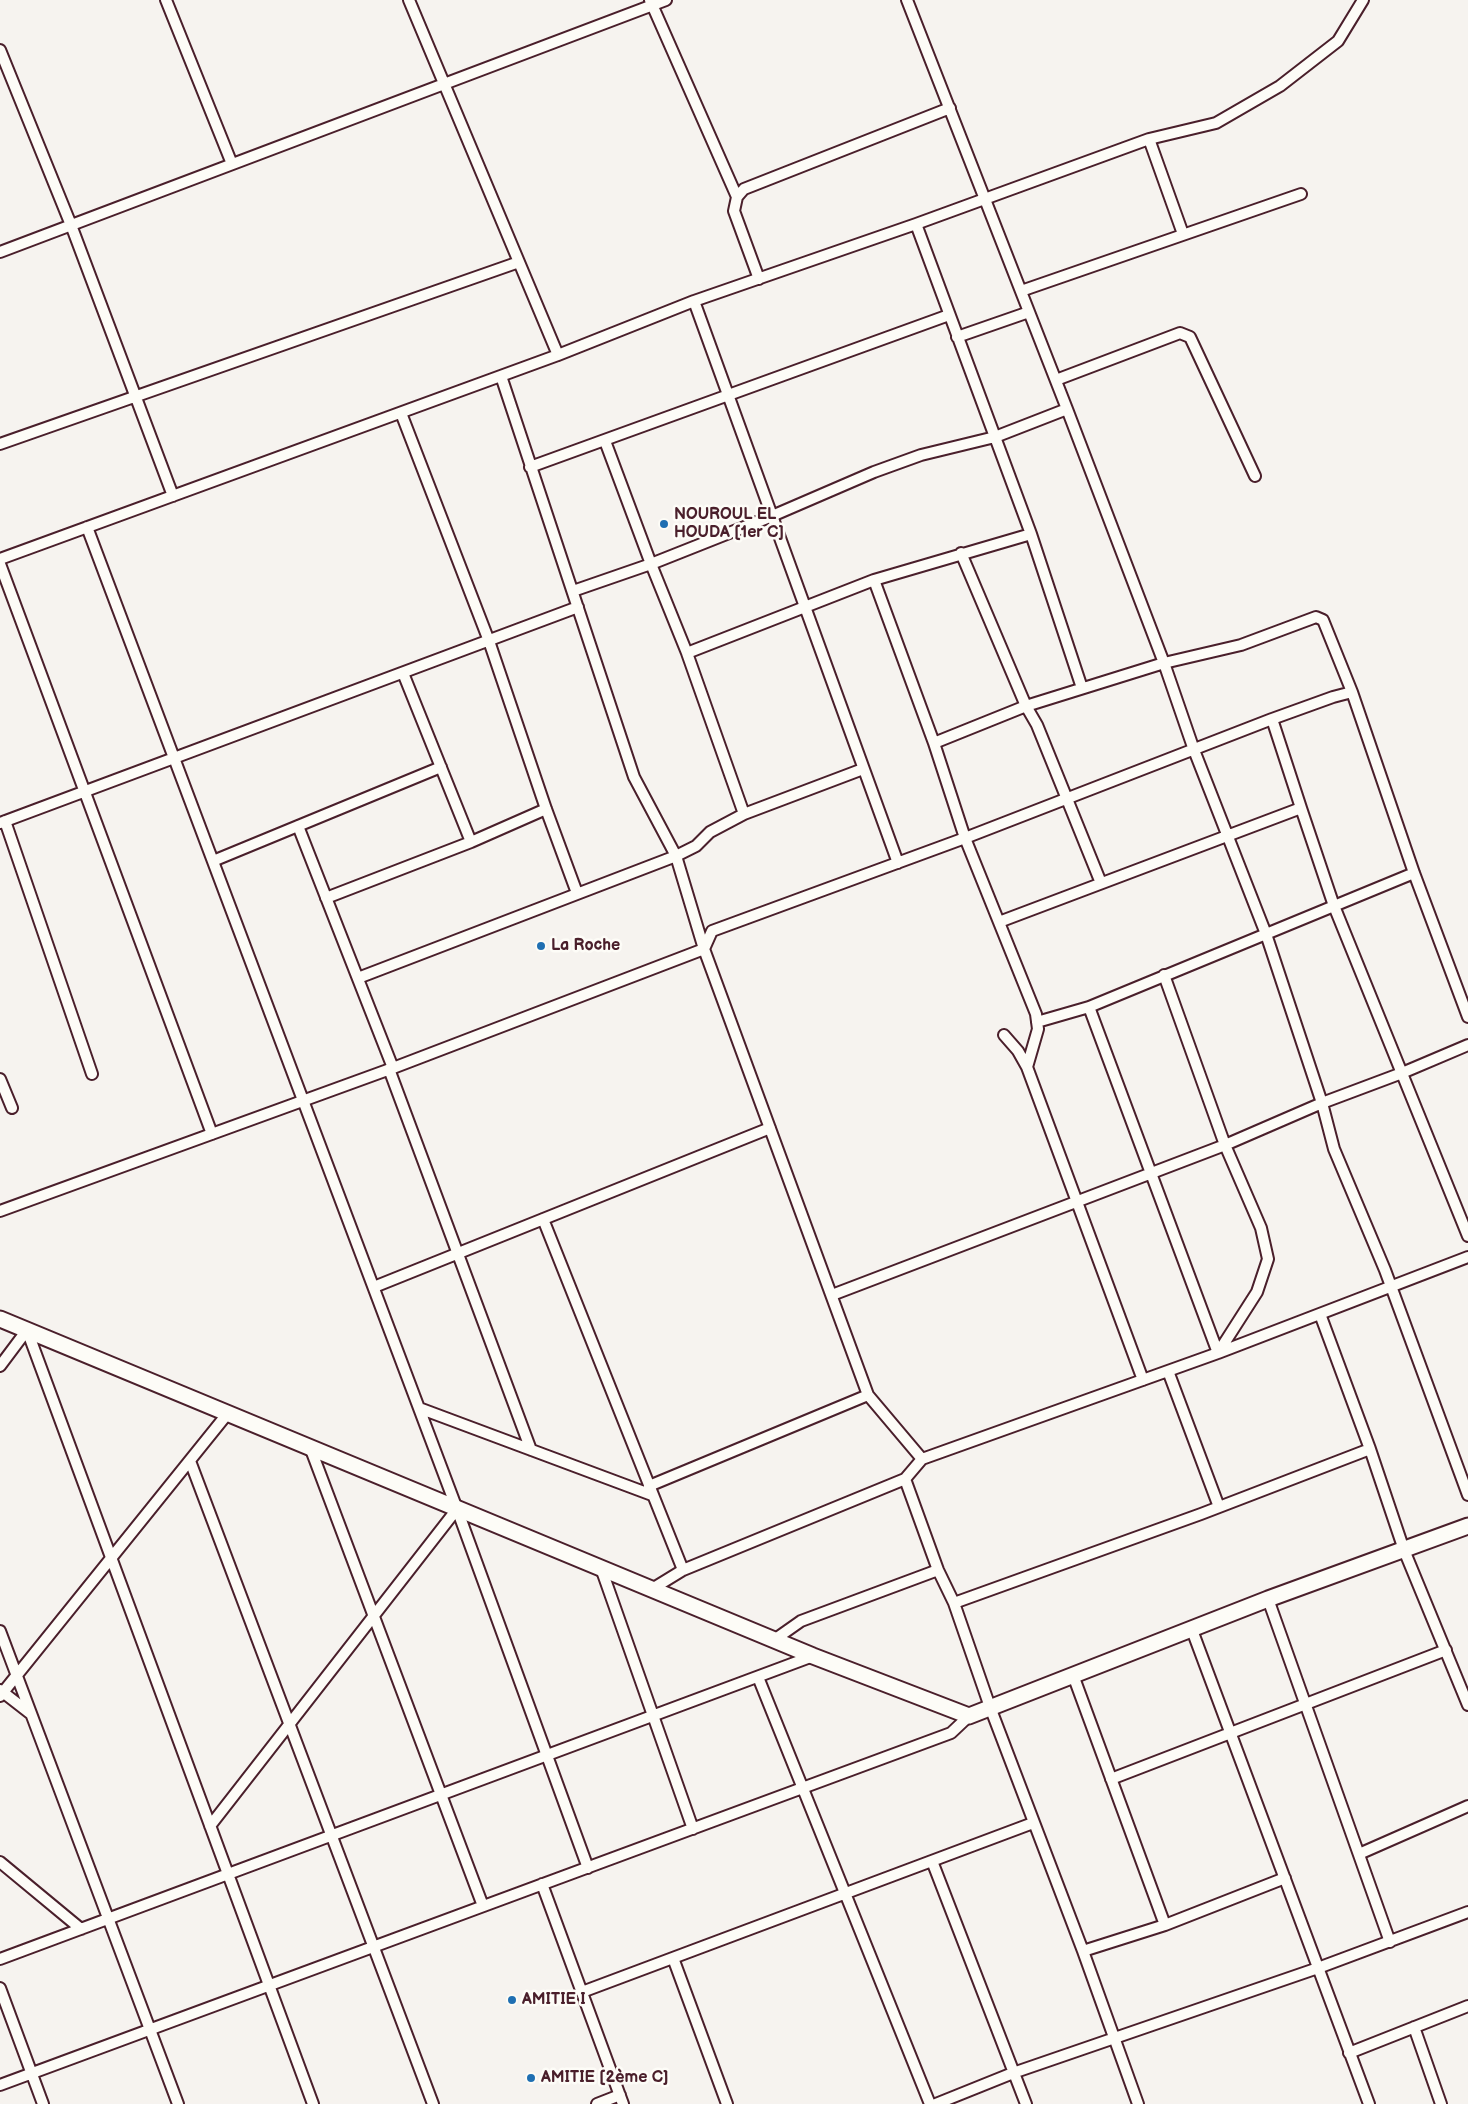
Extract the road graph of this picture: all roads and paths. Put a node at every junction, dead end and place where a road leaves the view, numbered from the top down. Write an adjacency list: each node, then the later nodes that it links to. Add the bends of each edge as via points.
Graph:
1 (166, 0): 11 (street)
2 (409, 0): 8 (street)
3 (666, 0): 6 (street)
4 (907, 0): 9 (street)
5 (1363, 0): 10 (street, via 1338,40 1280,86 1216,123)
6 (651, 2): 8 (street); 13 (street)
7 (0, 50): 16 (street)
8 (444, 84): 11 (street); 19 (street)
9 (950, 108): 13 (street, via 744,189); 14 (street)
10 (1149, 139): 14 (street); 17 (street)
11 (232, 164): 16 (street)
12 (1301, 194): 17 (street)
13 (737, 197): 20 (street, via 734,211)
14 (985, 199): 15 (street); 21 (street)
15 (916, 224): 20 (street); 24 (street)
16 (71, 225): 18 (street); 30 (street)
17 (1184, 234): 21 (street)
18 (0, 252)
19 (519, 262): 26 (street); 30 (street)
20 (759, 278): 22 (street)
21 (1021, 291): 23 (street)
22 (694, 301): 26 (street); 29 (street)
23 (1029, 312): 25 (street); 28 (street)
24 (949, 315): 25 (street); 29 (street)
25 (958, 336): 33 (street)
26 (558, 355): 27 (street)
27 (501, 376): 32 (street); 36 (street)
28 (1056, 380): 31 (street); 37 (street, via 1180,333 1190,337)
29 (727, 396): 34 (street); 39 (street)
30 (135, 397): 35 (street); 38 (street)
31 (1067, 409): 33 (street); 52 (street)
32 (401, 413): 38 (street); 50 (street)
33 (995, 437): 39 (street, via 921,455); 41 (street)
34 (606, 441): 36 (street); 45 (street)
35 (0, 444)
36 (530, 467): 47 (street)
37 (1255, 476)
38 (172, 496): 40 (street)
39 (772, 516): 45 (street); 49 (street)
40 (87, 527): 43 (street); 60 (street)
41 (1031, 534): 42 (street); 54 (street)
42 (961, 553): 46 (street); 56 (street)
43 (0, 559)
44 (0, 564): 63 (street)
45 (651, 564): 47 (street); 51 (street)
46 (874, 580): 49 (street); 58 (street)
47 (573, 591): 48 (street)
48 (578, 607): 50 (street); 73 (street, via 634,777)
49 (805, 608): 51 (street); 62 (street)
50 (489, 641): 53 (street); 66 (street)
51 (687, 653): 67 (street)
52 (1164, 663): 54 (street); 55 (street, via 1241,645 1316,617 1323,620); 59 (street)
53 (404, 672): 60 (street); 61 (street)
54 (1082, 688): 56 (street)
55 (1352, 692): 57 (street); 76 (street)
56 (1026, 706): 58 (street); 64 (street)
57 (1272, 719): 59 (street); 65 (street)
58 (934, 743): 71 (street)
59 (1194, 750): 64 (street); 70 (street)
60 (174, 758): 63 (street); 74 (street)
61 (441, 767): 69 (street); 72 (street)
62 (864, 769): 67 (street); 75 (street)
63 (85, 791): 68 (street); 100 (street)
64 (1068, 798): 71 (street); 77 (street)
65 (1301, 808): 70 (street); 80 (street)
66 (546, 809): 72 (street); 78 (street)
67 (744, 814): 73 (street, via 710,832 696,846)
68 (3, 822): 94 (street)
69 (298, 826): 74 (street); 79 (street)
70 (1228, 835): 77 (street); 82 (street)
71 (965, 838): 75 (street); 81 (street)
72 (471, 842): 79 (street)
73 (676, 856): 78 (street); 83 (street)
74 (213, 861): 96 (street)
75 (898, 863): 83 (street, via 712,931)
76 (1414, 873): 80 (street); 87 (street)
77 (1101, 883): 81 (street)
78 (577, 893): 85 (street)
79 (326, 898): 85 (street)
80 (1334, 906): 82 (street); 93 (street)
81 (999, 922): 88 (street)
82 (1266, 934): 84 (street); 97 (street)
83 (704, 949): 92 (street); 99 (street)
84 (1164, 975): 86 (street); 101 (street)
85 (358, 978): 92 (street)
86 (1089, 1007): 88 (street); 102 (street)
87 (1468, 1017)
88 (1037, 1022): 91 (street)
89 (1004, 1035): 91 (street)
90 (1468, 1045): 93 (street)
91 (1027, 1068): 103 (street)
92 (391, 1069): 96 (street); 107 (street)
93 (1402, 1073): 97 (street); 106 (street)
94 (92, 1074)
95 (0, 1079): 98 (street)
96 (303, 1101): 100 (street); 109 (street)
97 (1322, 1103): 101 (street); 110 (street, via 1334,1149)
98 (12, 1108)
99 (770, 1128): 105 (street); 111 (street)
100 (212, 1134): 104 (street)
101 (1226, 1145): 102 (street); 115 (street, via 1261,1228 1268,1259 1257,1292)
102 (1152, 1174): 103 (street); 115 (street)
103 (1078, 1202): 111 (street); 118 (street)
104 (0, 1211)
105 (543, 1220): 107 (street); 130 (street)
106 (1468, 1236)
107 (458, 1254): 109 (street); 125 (street)
108 (1468, 1257): 110 (street)
109 (374, 1287): 120 (street)
110 (1391, 1287): 112 (street); 122 (street)
111 (832, 1296): 119 (street)
112 (1320, 1314): 115 (street); 124 (street)
113 (0, 1319): 114 (street)
114 (27, 1330): 116 (street); 121 (street); 136 (street)
115 (1218, 1353): 117 (street)
116 (0, 1366)
117 (1168, 1371): 118 (street); 132 (street)
118 (1143, 1380): 126 (street)
119 (868, 1395): 126 (street); 130 (street)
120 (419, 1408): 125 (street); 133 (street)
121 (228, 1413): 123 (street); 127 (street)
122 (1450, 1447): 128 (street); 131 (street)
123 (310, 1448): 133 (street); 143 (street)
124 (1370, 1449): 132 (street); 135 (street)
125 (531, 1450): 130 (street)
126 (922, 1459): 129 (street)
127 (190, 1461): 136 (street); 159 (street)
128 (1468, 1472)
129 (905, 1479): 138 (street); 139 (street)
130 (651, 1491): 138 (street)
131 (1468, 1495)
132 (1219, 1507): 142 (street)
133 (457, 1509): 137 (street); 143 (street); 161 (street)
134 (1468, 1526): 135 (street)
135 (1404, 1550): 141 (street); 147 (street)
136 (111, 1558): 149 (street); 167 (street)
137 (601, 1568): 140 (street); 157 (street)
138 (683, 1570): 140 (street)
139 (938, 1570): 142 (street); 146 (street, via 801,1621)
140 (652, 1589): 146 (street)
141 (1268, 1599): 144 (street); 153 (street)
142 (954, 1603): 155 (street)
143 (374, 1616): 159 (street); 164 (street)
144 (1192, 1630): 150 (street); 160 (street)
145 (0, 1631): 149 (street)
146 (774, 1640): 148 (street)
147 (1446, 1650): 153 (street); 154 (street)
148 (813, 1656): 151 (street); 158 (street)
149 (17, 1675): 152 (street); 156 (street)
150 (1073, 1676): 155 (street); 162 (street)
151 (758, 1677): 157 (street); 163 (street)
152 (1, 1693): 156 (street)
153 (1306, 1704): 160 (street); 170 (street)
154 (1468, 1705)
155 (990, 1707): 158 (street); 166 (street)
156 (32, 1714): 180 (street)
157 (653, 1716): 161 (street); 168 (street)
158 (969, 1716): 163 (street, via 951,1733)
159 (289, 1724): 167 (street); 169 (street)
160 (1231, 1733): 162 (street); 175 (street)
161 (547, 1755): 164 (street); 173 (street)
162 (1111, 1779): 181 (street)
163 (803, 1788): 168 (street); 177 (street)
164 (441, 1794): 169 (street); 178 (street)
165 (1468, 1806): 170 (street)
166 (1033, 1823): 171 (street); 185 (street)
167 (210, 1826): 174 (street)
168 (693, 1828): 173 (street)
169 (332, 1835): 174 (street); 184 (street)
170 (1359, 1854): 183 (street)
171 (932, 1861): 177 (street); 198 (street)
172 (0, 1862): 182 (street)
173 (588, 1868): 176 (street)
174 (228, 1874): 180 (street); 189 (street)
175 (1285, 1878): 181 (street); 188 (street)
176 (542, 1884): 178 (street); 191 (street)
177 (845, 1893): 187 (street); 207 (street)
178 (483, 1906): 184 (street)
179 (1468, 1912): 183 (street)
180 (108, 1918): 182 (street); 194 (street)
181 (1165, 1925): 185 (street)
182 (81, 1928): 186 (street)
183 (1390, 1942): 188 (street)
184 (374, 1947): 189 (street); 204 (street)
185 (1083, 1952): 195 (street)
186 (0, 1958)
187 (673, 1958): 191 (street); 206 (street)
188 (1318, 1968): 195 (street); 196 (street)
189 (269, 1985): 194 (street); 201 (street)
190 (0, 1988): 197 (street)
191 (582, 1992): 200 (street)
192 (1468, 2006): 193 (street)
193 (1414, 2027): 196 (street); 212 (street)
194 (150, 2029): 197 (street); 203 (street)
195 (1114, 2037): 198 (street); 210 (street)
196 (1350, 2052): 211 (street)
197 (32, 2073): 199 (street); 202 (street)
198 (1013, 2073): 208 (street); 209 (street)
199 (0, 2084)
200 (621, 2100): 205 (street)
201 (309, 2103)
202 (43, 2104)
203 (178, 2104)
204 (433, 2104)
205 (597, 2104)
206 (727, 2104)
207 (930, 2104)
208 (936, 2104)
209 (1026, 2104)
210 (1138, 2104)
211 (1369, 2104)
212 (1441, 2104)

